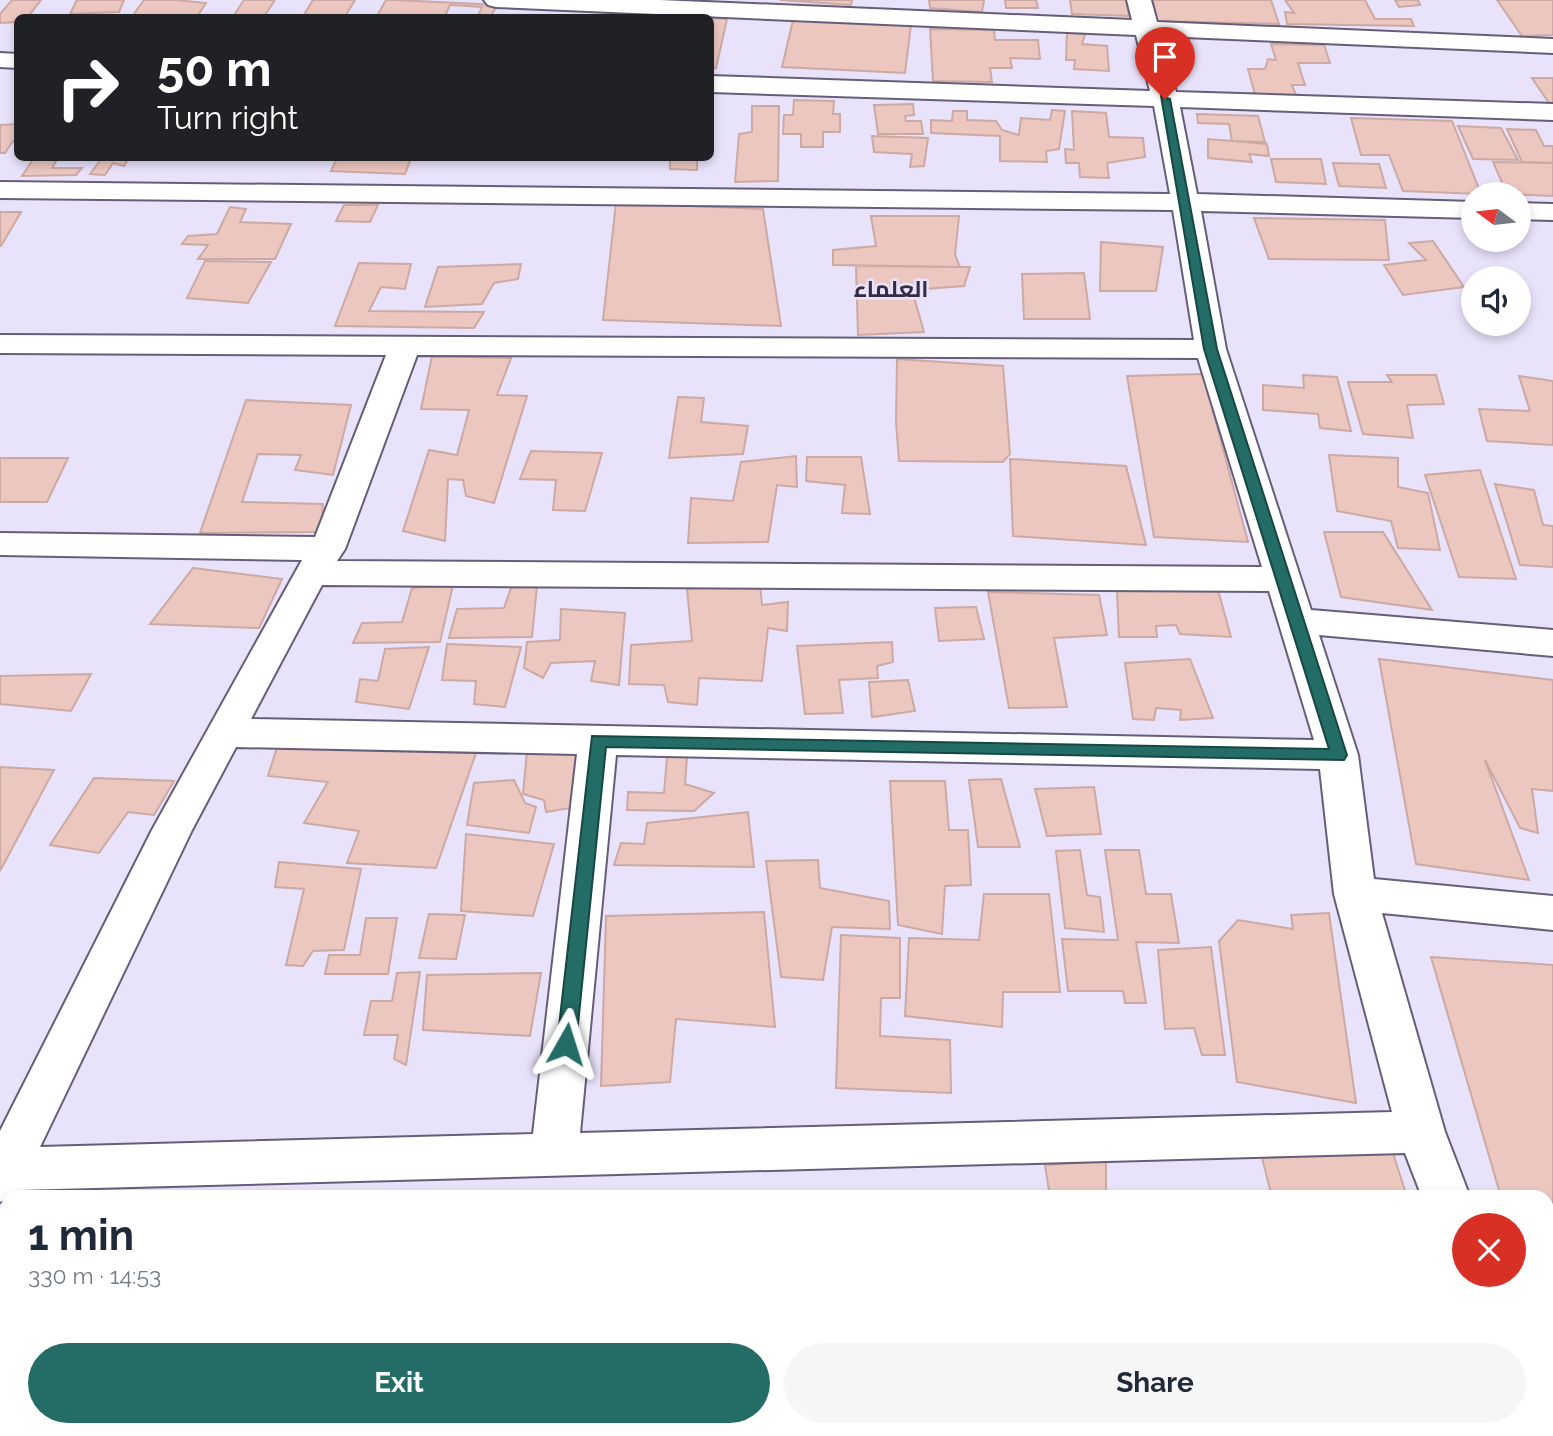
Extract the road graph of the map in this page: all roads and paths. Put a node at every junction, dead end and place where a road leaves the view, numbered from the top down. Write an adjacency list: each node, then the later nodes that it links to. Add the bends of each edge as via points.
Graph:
1 (496, 0): 2 (street)
2 (1143, 15): 3 (street); 5 (street)
3 (1553, 46)
4 (714, 84): 5 (street)
5 (1165, 99): 6 (street); 8 (street)
6 (1553, 112)
7 (0, 190): 8 (street)
8 (1185, 202): 9 (street); 14 (street)
9 (1461, 210)
10 (1531, 211): 11 (street)
11 (1553, 212)
12 (0, 344): 13 (street)
13 (405, 346): 14 (street); 16 (street)
14 (1211, 349): 17 (street)
15 (0, 544): 16 (street)
16 (320, 561): 17 (street); 20 (street)
17 (1283, 579): 18 (street)
18 (1296, 621): 19 (street); 22 (street)
19 (1553, 643)
20 (225, 733): 21 (street); 27 (street, via 172,830)
21 (598, 741): 22 (street); 26 (street)
22 (1339, 755): 23 (street)
23 (1355, 894): 24 (street); 25 (street)
24 (1553, 913)
25 (1421, 1132): 26 (street); 28 (street)
26 (554, 1155): 27 (street)
27 (3, 1175)
28 (1443, 1190)

